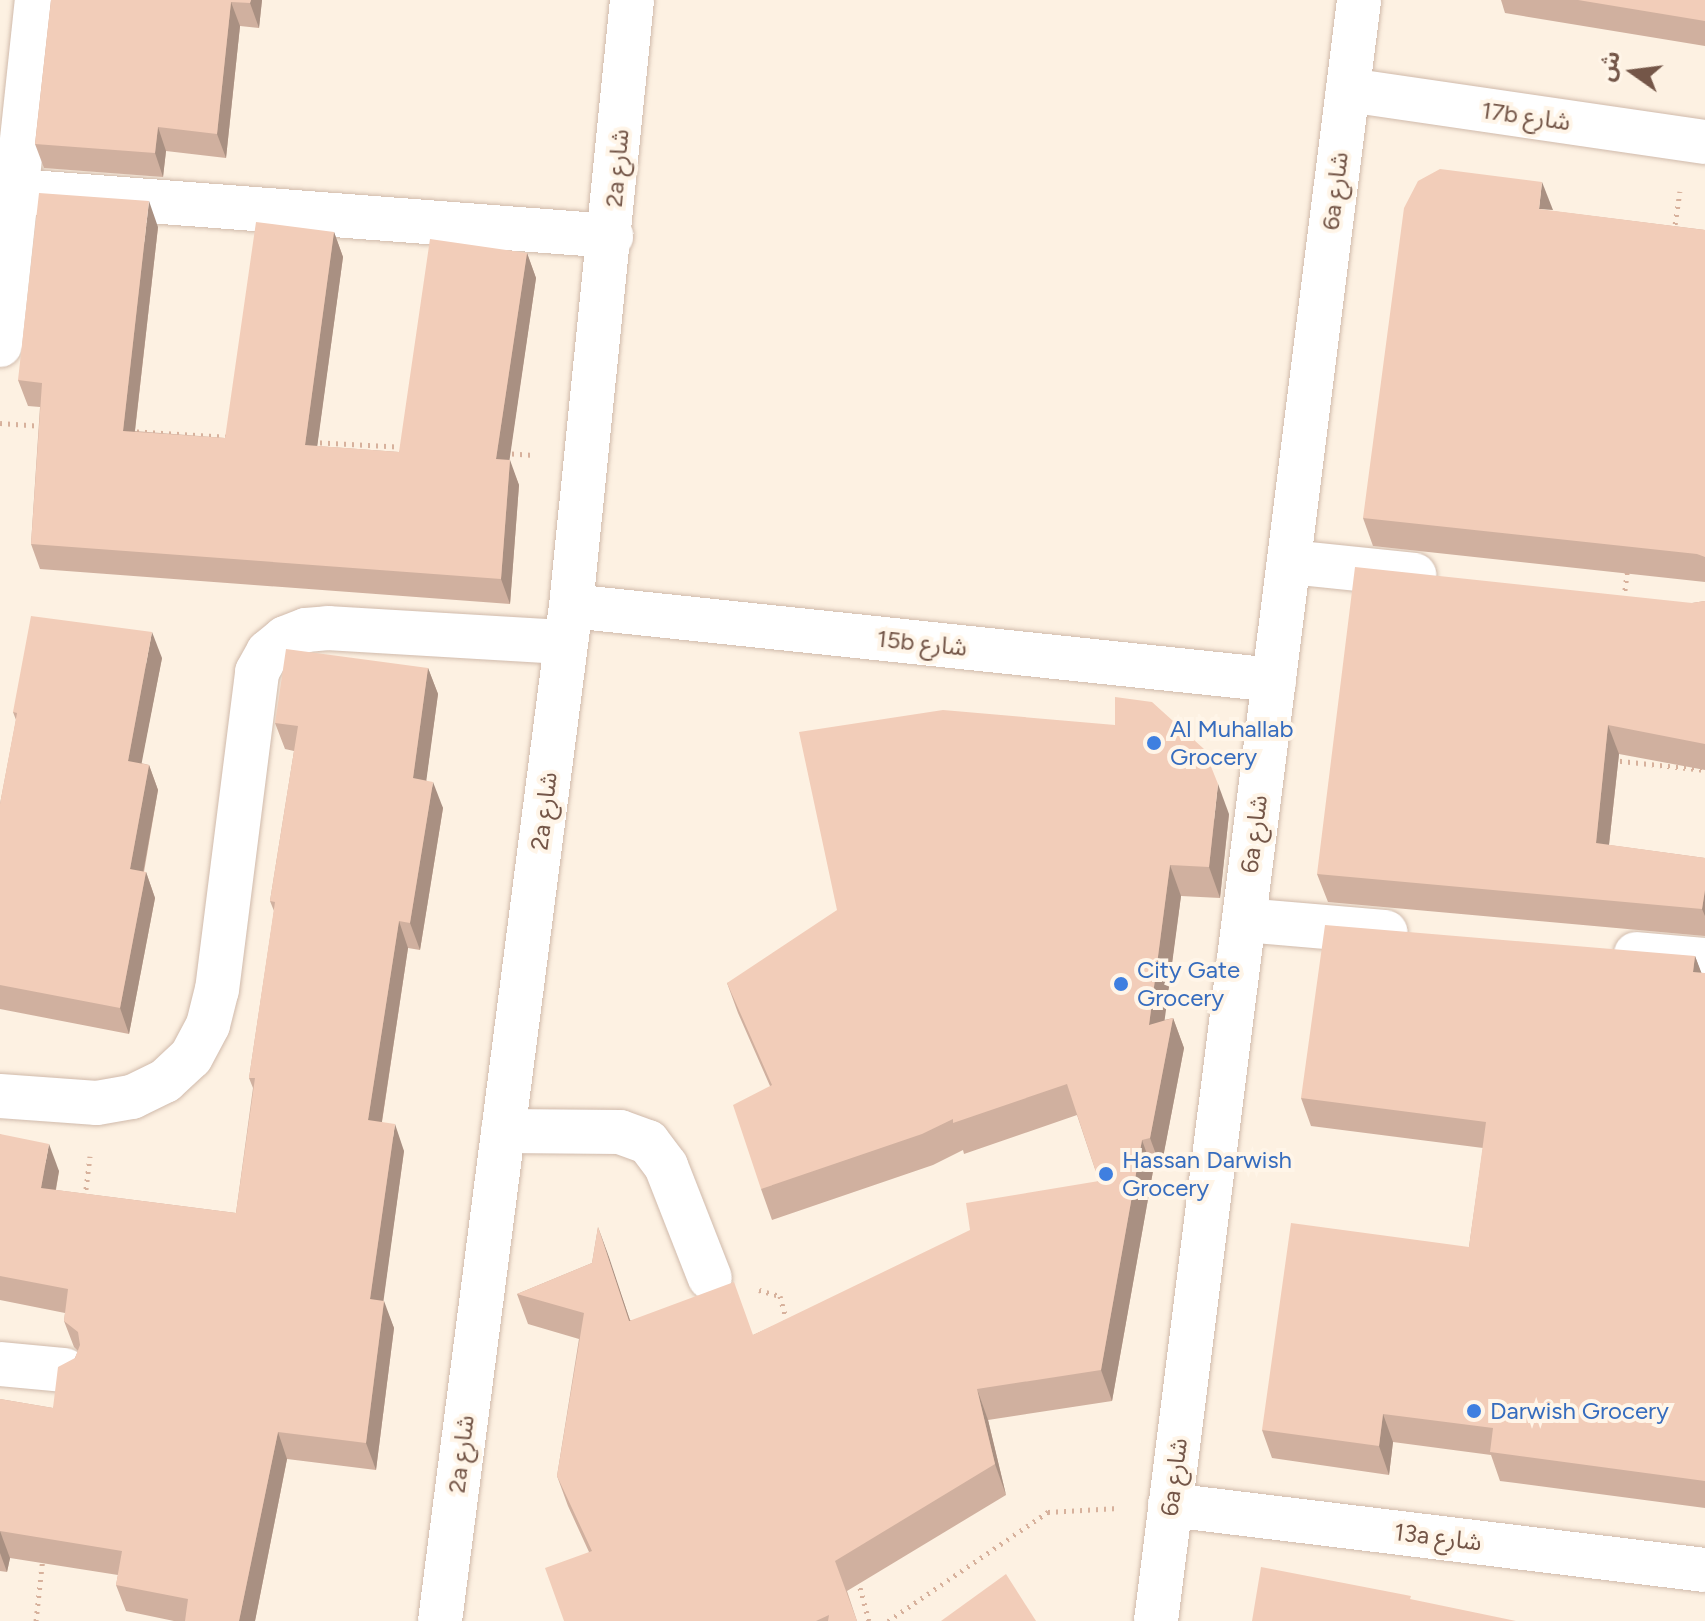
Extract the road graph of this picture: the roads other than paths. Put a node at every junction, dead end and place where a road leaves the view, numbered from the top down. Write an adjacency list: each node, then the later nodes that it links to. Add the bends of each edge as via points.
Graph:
1 (37, 0): 6 (street)
2 (632, 0): 7 (street, 2a شارع)
3 (1359, 0): 4 (street, 6a شارع)
4 (1348, 90): 5 (street, 17b شارع); 9 (street, 6a شارع)
5 (1696, 141)
6 (17, 191): 7 (street); 8 (street)
7 (611, 236): 11 (street, 2a شارع)
8 (0, 345)
9 (1289, 562): 10 (street); 12 (street, 6a شارع)
10 (1447, 579)
11 (568, 624): 12 (street, 15b شارع); 17 (street, 15b شارع, via 306,630 268,652 257,672 217,990 208,1025 191,1057 165,1081 132,1097 97,1103); 18 (street, 2a شارع)
12 (1274, 680): 13 (street, 6a شارع)
13 (1244, 920): 14 (street); 22 (street, 6a شارع)
14 (1419, 935)
15 (1594, 950): 16 (street)
16 (1705, 960)
17 (0, 1096)
18 (503, 1131): 19 (street, via 620,1132 648,1142 666,1166); 24 (street, 2a شارع)
19 (710, 1278)
20 (0, 1364): 21 (street)
21 (65, 1370)
22 (1170, 1505): 23 (street, 13a شارع); 25 (street, 6a شارع)
23 (1705, 1570)
24 (440, 1621)
25 (1156, 1621)

